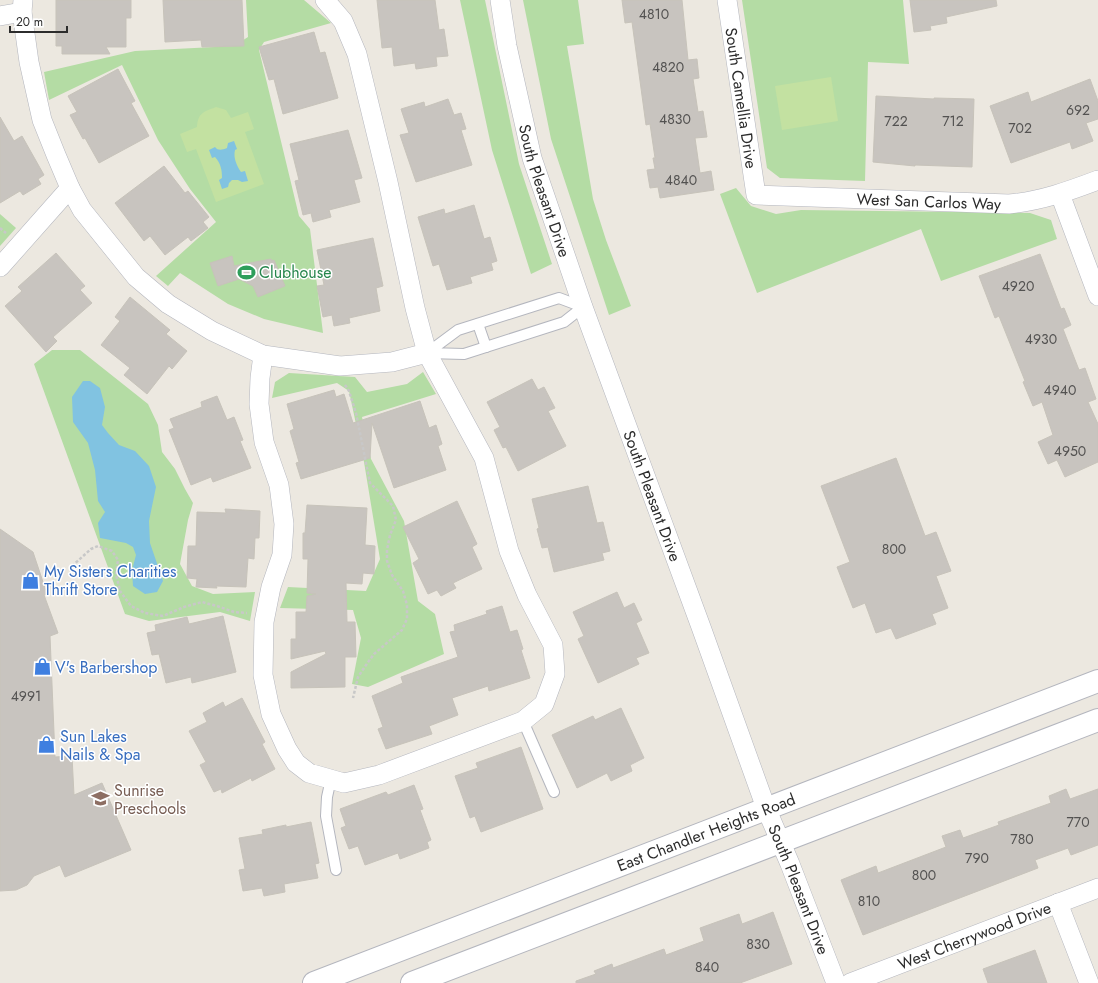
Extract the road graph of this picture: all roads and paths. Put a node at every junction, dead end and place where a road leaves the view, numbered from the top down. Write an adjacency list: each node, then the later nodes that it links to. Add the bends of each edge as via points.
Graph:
1 (325, 0): 15 (street, via 343,21 357,54)
2 (500, 0): 12 (street, South Pleasant Drive, via 506,46 532,158)
3 (727, 0): 9 (street, South Camellia Drive)
4 (22, 6): 5 (street); 7 (street, via 29,62 42,120)
5 (0, 16)
6 (1098, 180): 8 (street, West San Carlos Way)
7 (70, 188): 10 (street); 16 (street, via 82,210 136,277 168,304 212,331)
8 (1060, 194): 9 (street, West San Carlos Way, via 1035,201 1002,204); 11 (street)
9 (756, 195)
10 (0, 267)
11 (1098, 296)
12 (583, 307): 13 (lane, via 559,298); 14 (lane, via 564,322); 26 (street, South Pleasant Drive)
13 (478, 324): 14 (lane); 15 (lane, via 458,330)
14 (486, 347): 15 (lane, via 464,354)
15 (427, 353): 17 (street, via 392,362); 23 (street, via 484,458 509,551 527,595 553,645 555,674 544,704)
16 (263, 355): 17 (street); 19 (street, via 258,404 264,442 279,485 284,524 282,555 271,587)
17 (340, 366): 21 (path, via 342,382 349,391 356,413 370,483 392,506 396,520 390,535 387,561 392,575 403,591 407,605 407,619 402,630 374,654 366,665 358,677)
18 (72, 566): 19 (path, via 90,549 98,546 112,550 118,560 116,574 120,591 132,606 145,613 164,616 202,602 234,612)
19 (265, 616): 24 (street, via 263,675 271,714 296,763 308,773)
20 (1098, 681): 26 (main road, East Chandler Heights Road)
21 (353, 698)
22 (1098, 720): 27 (main road)
23 (523, 721): 24 (street, via 379,775 344,783); 25 (lane)
24 (331, 779): 28 (lane, via 326,816)
25 (554, 792)
26 (766, 808): 27 (street, South Pleasant Drive); 31 (main road, East Chandler Heights Road)
27 (781, 842): 32 (main road); 33 (street, South Pleasant Drive)
28 (336, 870)
29 (1098, 888): 30 (street, West Cherrywood Drive)
30 (1058, 903): 34 (street, West Cherrywood Drive); 35 (street)
31 (314, 983)
32 (412, 983)
33 (836, 983)
34 (850, 983)
35 (1089, 983)

